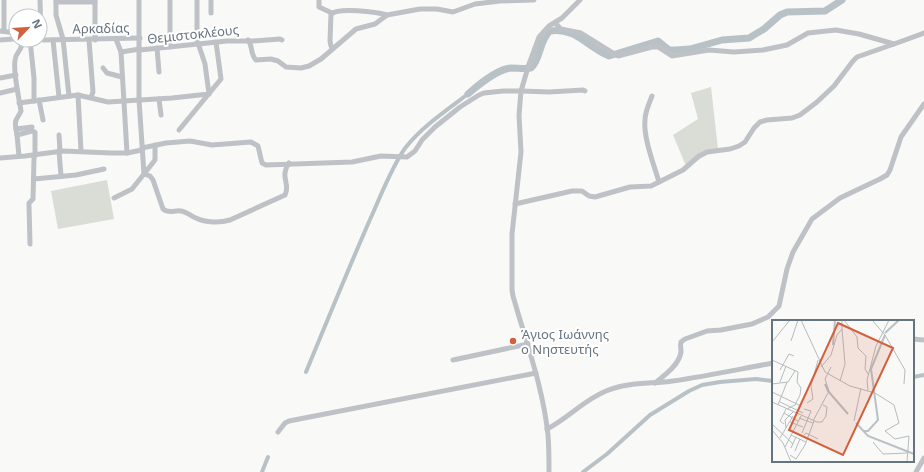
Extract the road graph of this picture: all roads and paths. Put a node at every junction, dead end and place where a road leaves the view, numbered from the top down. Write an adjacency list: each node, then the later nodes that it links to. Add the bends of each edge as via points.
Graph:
1 (4, 0): 15 (street)
2 (139, 0): 17 (street)
3 (170, 0): 29 (street)
4 (197, 0): 27 (street)
5 (211, 0): 11 (street)
6 (319, 0): 12 (street, via 319,7)
7 (534, 0): 13 (street, via 475,4 453,12 420,9)
8 (580, 0): 14 (street)
9 (56, 1): 10 (street); 18 (street, via 56,15)
10 (95, 1): 23 (street)
11 (211, 13)
12 (332, 13): 13 (street, via 375,12); 33 (street, via 330,42)
13 (387, 15): 33 (street, via 375,24 356,29)
14 (555, 23): 28 (street, via 561,29 581,33 618,56 652,47 658,47 672,56 709,50 763,50 787,45 808,33 836,30); 42 (street, via 539,37)
15 (2, 31)
16 (924, 32): 28 (street)
17 (140, 38): 19 (street, Αρκαδίας); 34 (street)
18 (63, 39): 21 (street, Αρκαδίας); 22 (street, Αρκαδίας); 47 (street)
19 (116, 39): 23 (street, Αρκαδίας); 35 (street)
20 (48, 40): 21 (street, Αρκαδίας)
21 (53, 40): 50 (street)
22 (89, 40): 23 (street, Αρκαδίας); 49 (street, via 93,92)
23 (95, 40)
24 (248, 40): 25 (street, Θεμιστοκλέους); 26 (street, Θεμιστοκλέους); 33 (street, via 256,60 275,60 290,68 309,66)
25 (282, 40)
26 (216, 42): 27 (street, Θεμιστοκλέους); 45 (street, via 222,77)
27 (198, 43): 29 (street, Θεμιστοκλέους); 45 (street, via 205,63)
28 (894, 44): 77 (street, via 857,57 834,86 800,115 760,122 739,146 707,152 683,170)
29 (170, 47): 32 (street, Θεμιστοκλέους)
30 (22, 48): 38 (street, via 15,60)
31 (31, 48): 53 (street)
32 (157, 48): 34 (street, Θεμιστοκλέους); 37 (street)
33 (333, 48)
34 (140, 50): 35 (street, Θεμιστοκλέους); 52 (street)
35 (121, 52): 39 (street)
36 (102, 68): 39 (street, via 108,73)
37 (159, 72)
38 (16, 75): 40 (street); 41 (street)
39 (122, 77): 54 (street)
40 (0, 78)
41 (17, 88): 44 (street); 55 (street)
42 (521, 90): 43 (street); 72 (street, via 479,95 435,127 422,140 415,152 406,157 375,156 357,161); 79 (street, via 521,152)
43 (585, 91)
44 (0, 92)
45 (209, 94): 51 (street); 61 (street)
46 (78, 95): 47 (street); 49 (street); 67 (street)
47 (69, 96): 50 (street)
48 (652, 96): 77 (street, via 644,124)
49 (91, 97): 54 (street, via 99,101)
50 (59, 98): 53 (street)
51 (158, 99): 52 (street); 57 (street)
52 (139, 100): 54 (street); 65 (street)
53 (37, 101): 55 (street); 58 (street)
54 (124, 101): 68 (street)
55 (19, 103): 60 (street, via 21,111 15,120)
56 (924, 104): 87 (street, via 901,137 887,175 840,198 812,219 793,252 779,306 768,316 752,324 707,331 685,339 681,342 678,360)
57 (161, 115)
58 (43, 120)
59 (32, 127): 60 (street)
60 (16, 129): 62 (street)
61 (179, 130)
62 (17, 135): 69 (street, via 35,132); 70 (street)
63 (59, 136): 66 (street)
64 (155, 145): 65 (street); 72 (street, via 187,141 212,145 252,142 258,147 264,165); 74 (street, via 155,160)
65 (142, 149): 68 (street); 74 (street)
66 (59, 151): 67 (street); 69 (street); 75 (street)
67 (81, 151): 68 (street)
68 (127, 153)
69 (36, 155): 70 (street); 76 (street)
70 (20, 156): 71 (street)
71 (0, 158)
72 (289, 164): 74 (street, via 284,175 287,190 285,195 224,221 206,221 183,211 164,210 153,180)
73 (104, 169): 75 (street)
74 (144, 174): 78 (street, via 132,189)
75 (61, 176): 76 (street)
76 (34, 179): 80 (street, via 33,199 29,205)
77 (659, 182): 79 (street, via 595,198 579,190)
78 (114, 198)
79 (515, 204): 83 (street, via 512,290)
80 (30, 244)
81 (914, 339): 82 (street)
82 (924, 340)
83 (528, 344): 84 (street); 86 (street)
84 (453, 360)
85 (772, 363): 87 (street)
86 (536, 373): 88 (street); 89 (street, via 289,421)
87 (654, 383): 88 (street, via 608,390)
88 (547, 429): 91 (street)
89 (278, 432)
90 (924, 458): 92 (street)
91 (549, 472)
92 (916, 472)

